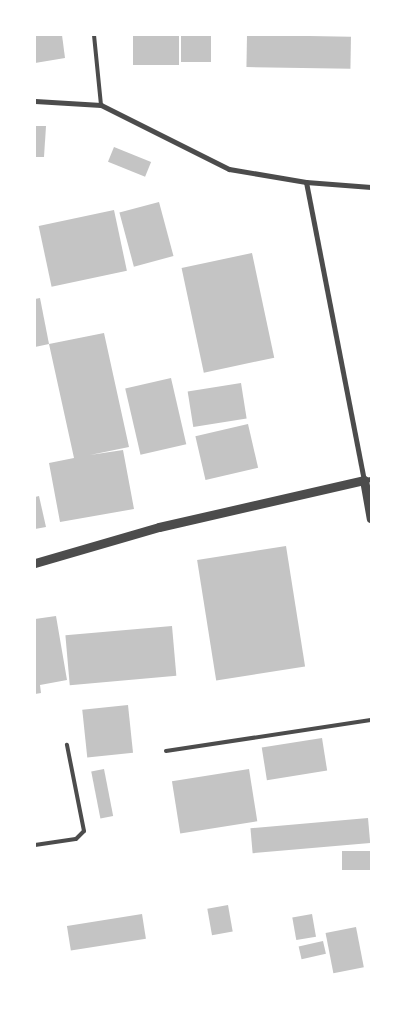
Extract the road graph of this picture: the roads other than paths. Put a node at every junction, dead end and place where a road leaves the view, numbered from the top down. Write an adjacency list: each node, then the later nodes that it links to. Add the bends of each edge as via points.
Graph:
1 (94, 35): 3 (lane)
2 (35, 101): 3 (street)
3 (101, 105): 4 (street, via 229,169)
4 (306, 182): 5 (street); 6 (street)
5 (371, 187)
6 (368, 480): 7 (street); 8 (street, via 159,527)
7 (371, 518)
8 (35, 563)
9 (371, 720): 11 (lane)
10 (67, 745): 12 (lane, via 84,831 76,840)
11 (166, 751)
12 (35, 845)

